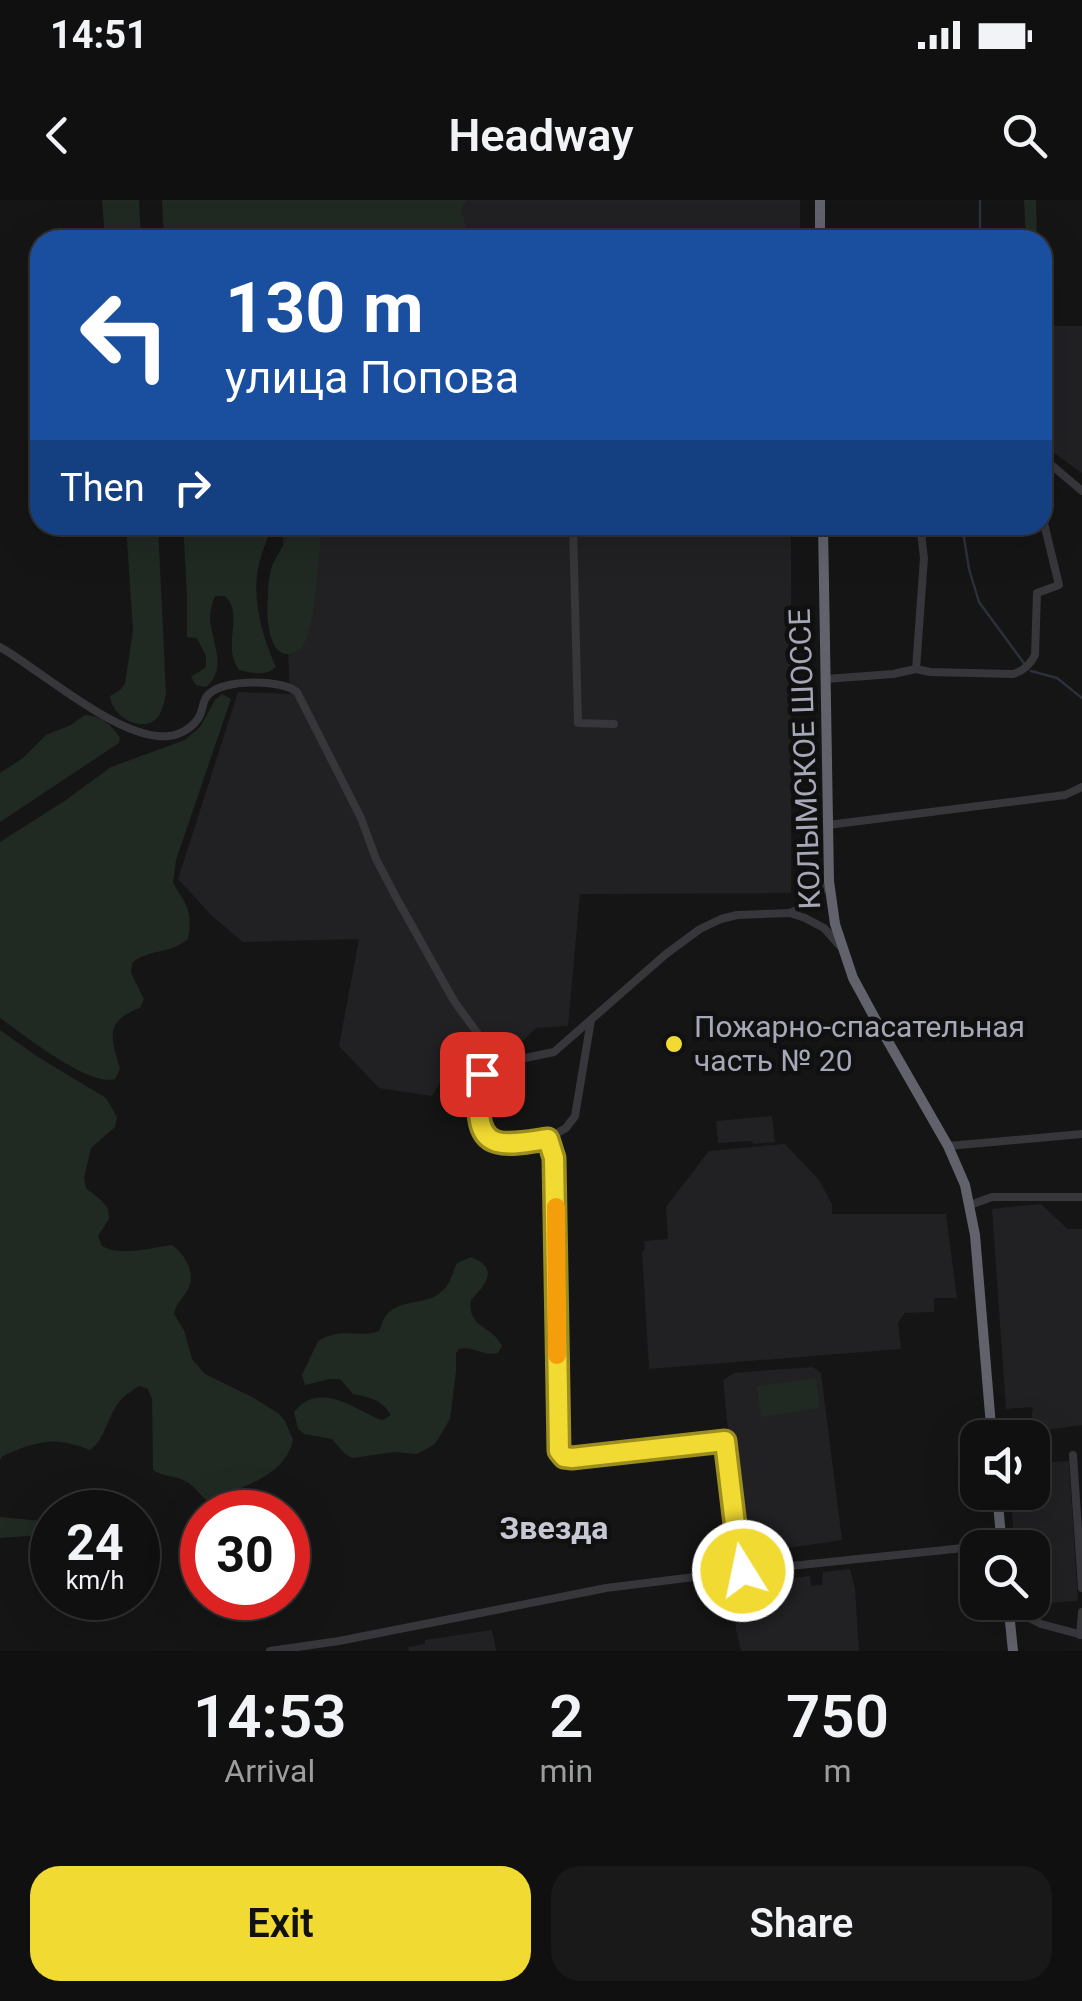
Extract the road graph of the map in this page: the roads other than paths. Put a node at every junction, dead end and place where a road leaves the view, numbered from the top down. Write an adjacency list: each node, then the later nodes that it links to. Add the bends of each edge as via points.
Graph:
1 (820, 200): 2 (highway)
2 (820, 230)
3 (1052, 465): 4 (street)
4 (1082, 490)
5 (572, 535): 12 (street, via 578,723)
6 (823, 535): 11 (highway, КОЛЫМСКОЕ ШОССЕ)
7 (921, 535): 10 (street)
8 (1047, 535): 10 (street, via 1059,585 1036,593 1035,655 1026,668 1013,674)
9 (0, 646): 21 (street, via 128,730 146,735 181,734 225,684 280,683 297,692 397,899 482,1042 502,1055 542,1056)
10 (916, 669): 11 (street)
11 (826, 679): 14 (highway, КОЛЫМСКОЕ ШОССЕ)
12 (614, 724)
13 (1082, 786): 14 (street, via 1065,795)
14 (828, 825): 15 (highway, КОЛЫМСКОЕ ШОССЕ)
15 (829, 880): 16 (street); 18 (highway, КОЛЫМСКОЕ ШОССЕ)
16 (806, 906): 17 (street); 18 (street, via 825,904)
17 (790, 913): 19 (street); 21 (street, via 711,923)
18 (832, 913): 19 (street); 20 (highway, КОЛЫМСКОЕ ШОССЕ)
19 (804, 918): 20 (street)
20 (842, 948): 25 (highway, КОЛЫМСКОЕ ШОССЕ, via 868,1008)
21 (592, 1016): 24 (street, via 575,1116)
22 (482, 1074): 24 (street, via 479,1113 488,1137)
23 (1082, 1134): 25 (street)
24 (548, 1139): 31 (street, via 556,1199 559,1451 572,1458 725,1441)
25 (948, 1146): 27 (highway, КОЛЫМСКОЕ ШОССЕ)
26 (1082, 1198): 27 (street, via 992,1197)
27 (970, 1205): 28 (highway, КОЛЫМСКОЕ ШОССЕ)
28 (990, 1420)
29 (1073, 1456): 32 (street)
30 (960, 1550): 31 (street)
31 (743, 1571): 37 (street, via 606,1588)
32 (1082, 1588)
33 (1082, 1612): 36 (street)
34 (1010, 1620): 38 (highway)
35 (1034, 1620): 36 (street)
36 (1081, 1635)
37 (270, 1651)
38 (1013, 1651)

